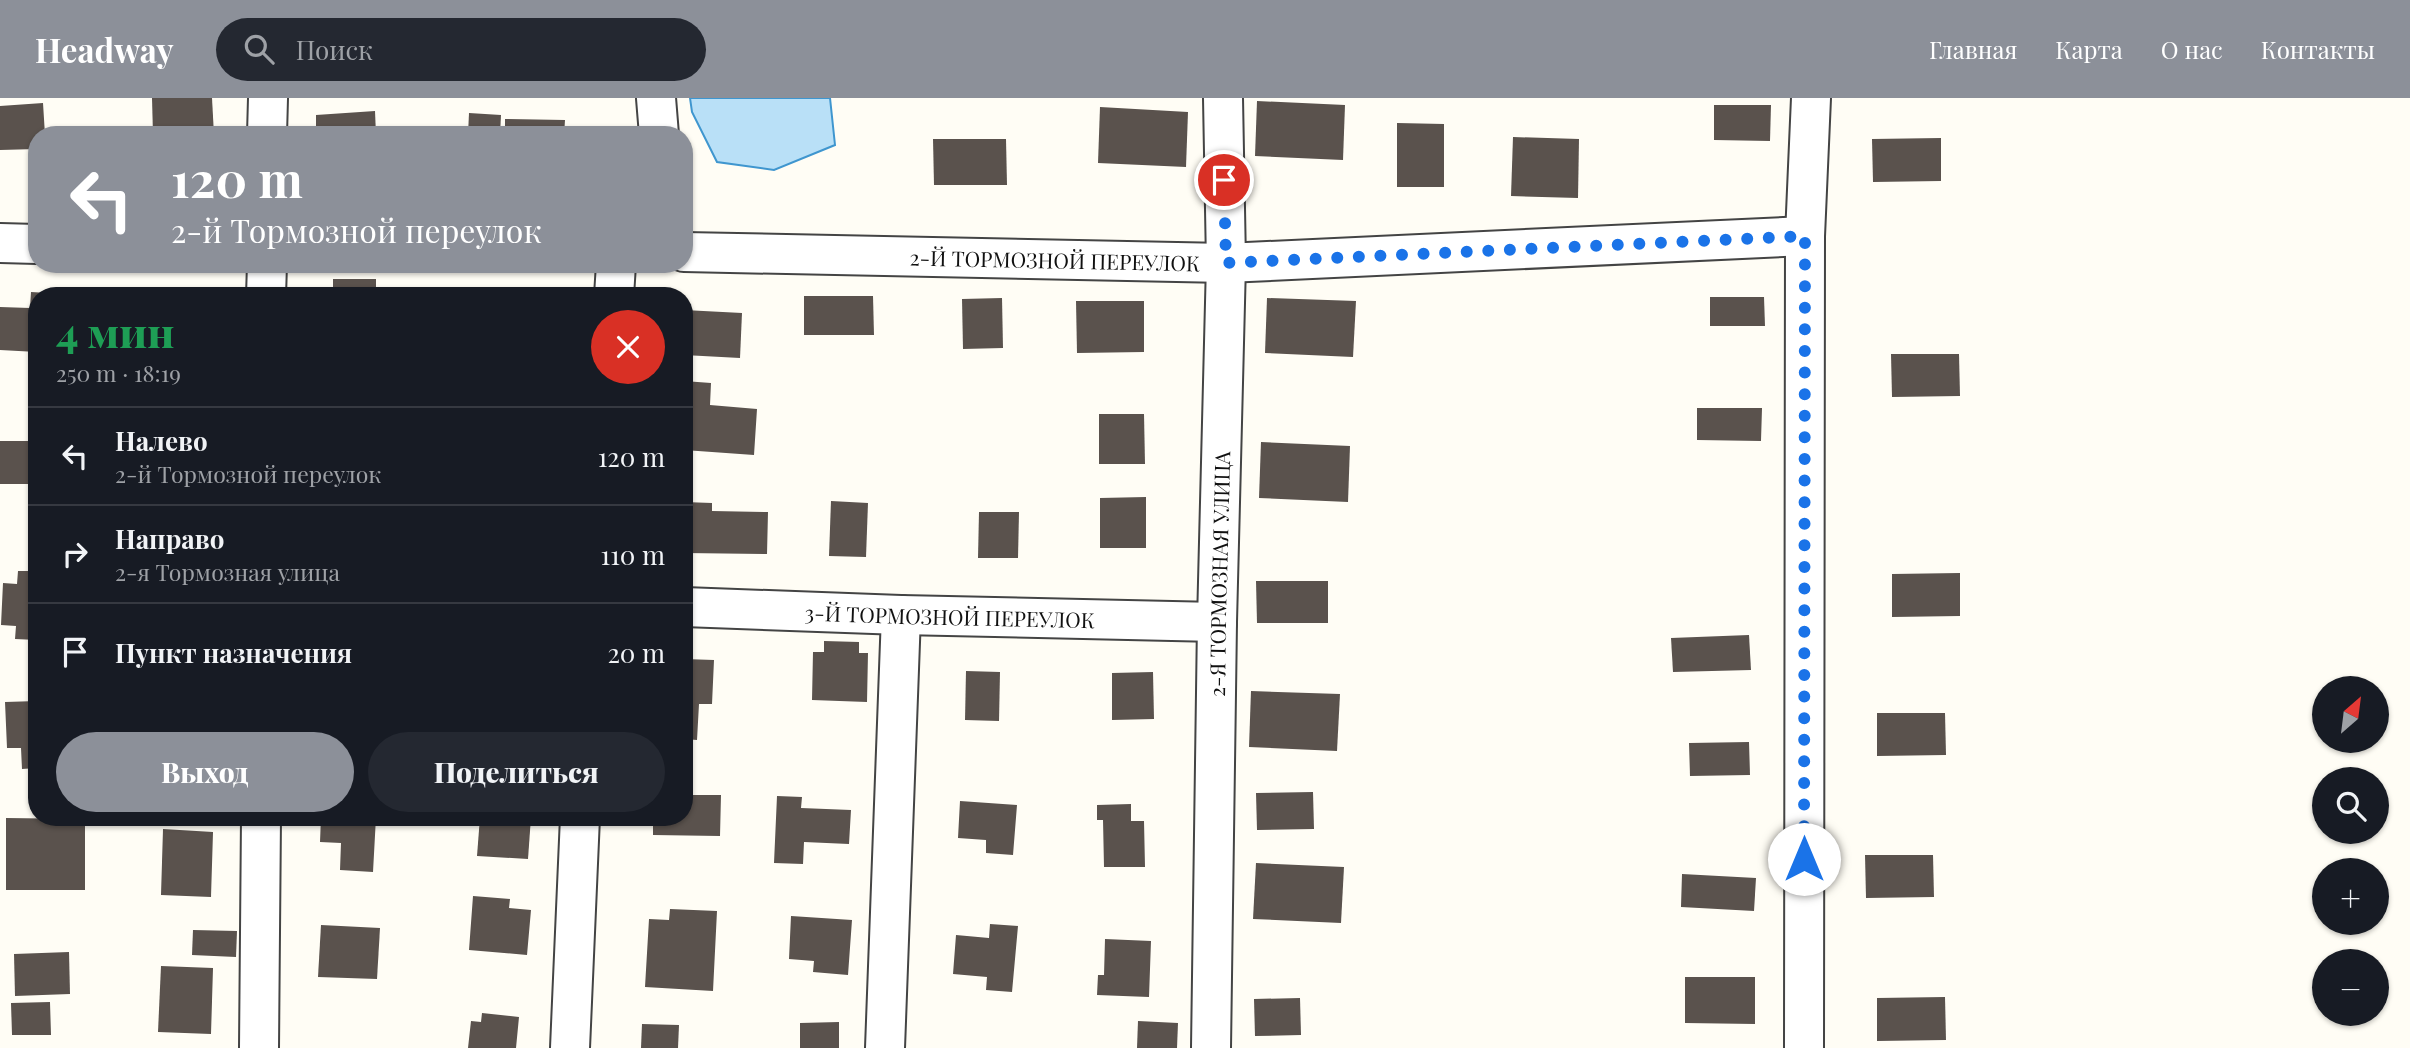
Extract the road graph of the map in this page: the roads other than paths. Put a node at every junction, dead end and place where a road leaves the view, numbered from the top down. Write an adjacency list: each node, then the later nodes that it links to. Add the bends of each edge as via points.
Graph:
1 (268, 98): 5 (street)
2 (656, 98): 6 (street)
3 (1223, 98): 11 (street, 2-Я ТОРМОЗНАЯ УЛИЦА)
4 (1811, 98): 7 (street)
5 (268, 126)
6 (658, 126)
7 (1805, 236): 11 (street, 2-Й ТОРМОЗНОЙ ПЕРЕУЛОК); 21 (street)
8 (0, 243): 9 (street)
9 (28, 244)
10 (693, 252): 11 (street, 2-Й ТОРМОЗНОЙ ПЕРЕУЛОК)
11 (1226, 263): 14 (street, 2-Я ТОРМОЗНАЯ УЛИЦА)
12 (693, 607): 13 (street, 3-Й ТОРМОЗНОЙ ПЕРЕУЛОК)
13 (901, 615): 14 (street, 3-Й ТОРМОЗНОЙ ПЕРЕУЛОК); 19 (street)
14 (1217, 622): 20 (street, 2-Я ТОРМОЗНАЯ УЛИЦА)
15 (261, 826): 17 (street)
16 (580, 826): 18 (street)
17 (259, 1048)
18 (570, 1048)
19 (885, 1048)
20 (1211, 1048)
21 (1804, 1048)

